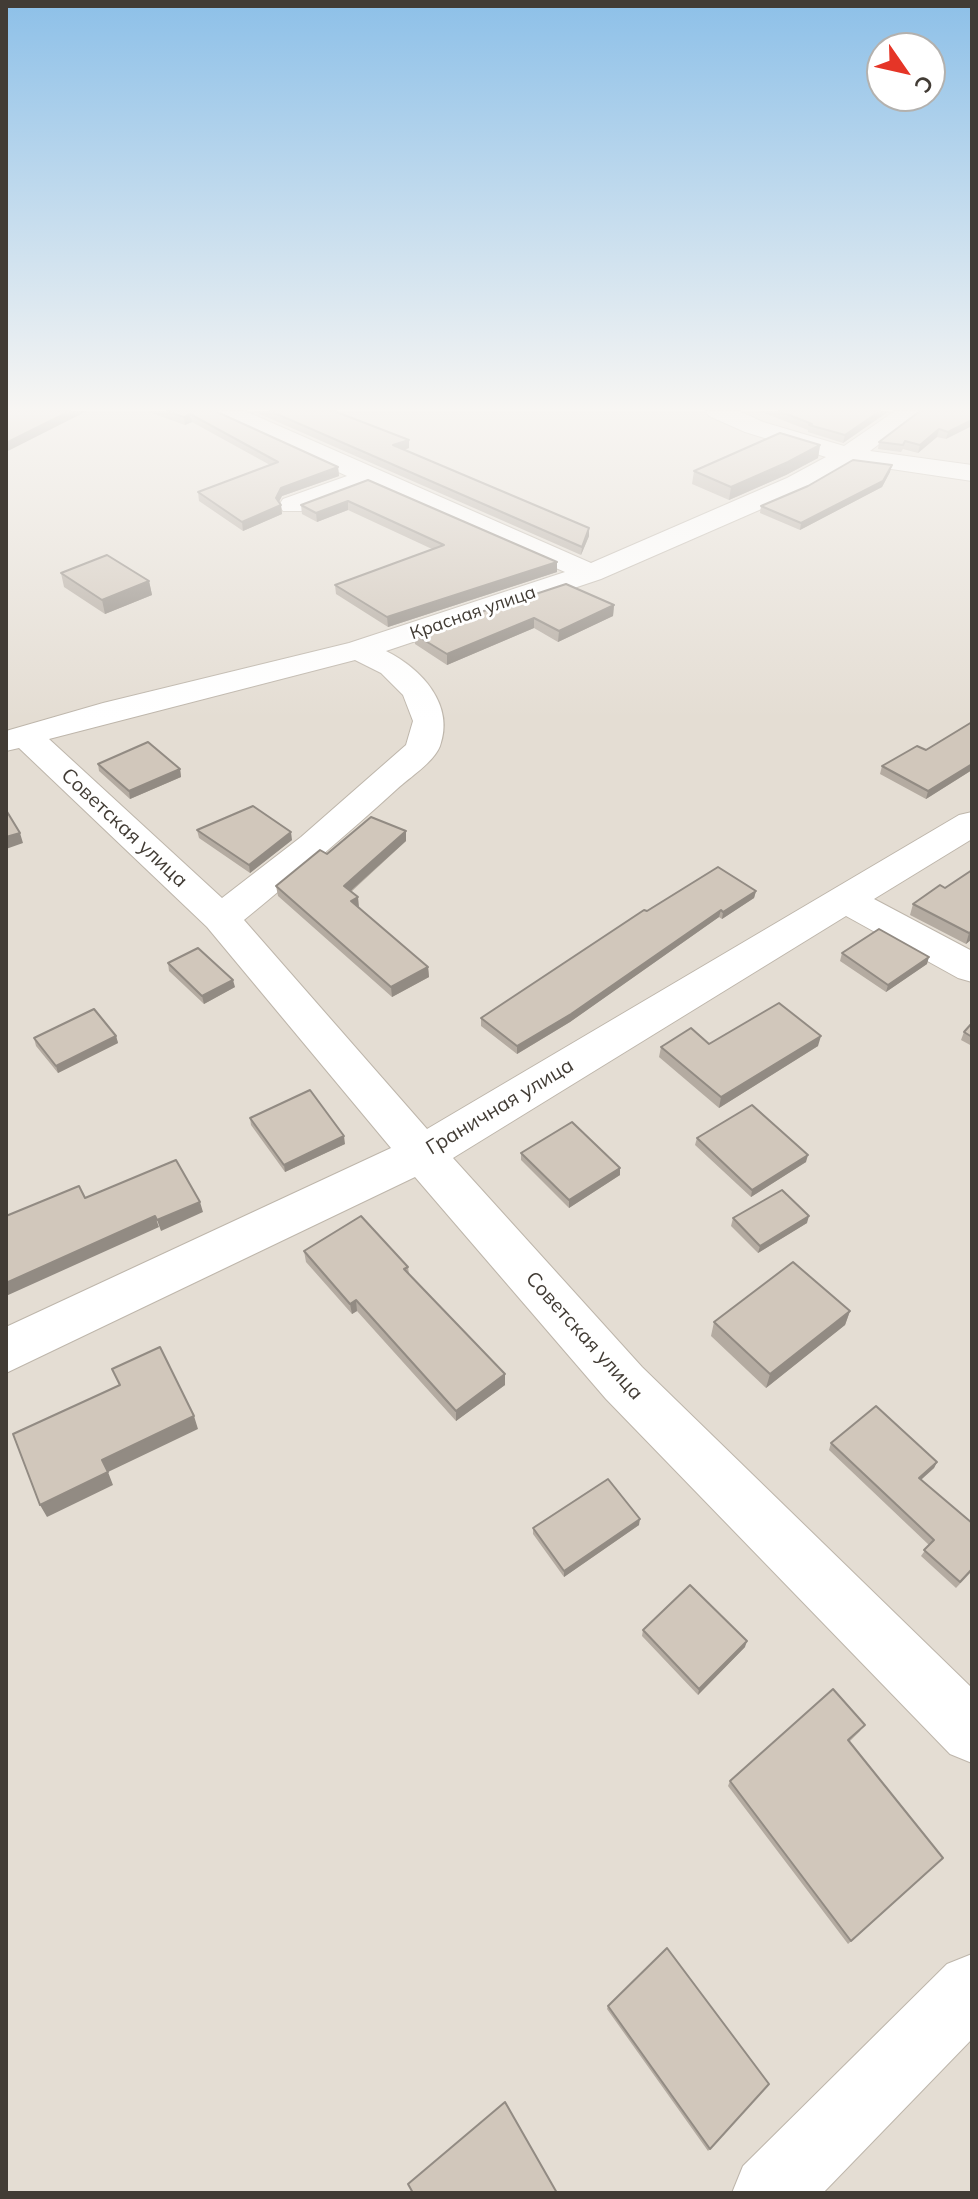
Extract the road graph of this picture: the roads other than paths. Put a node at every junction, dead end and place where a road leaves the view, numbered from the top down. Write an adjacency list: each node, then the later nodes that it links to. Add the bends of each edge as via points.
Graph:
1 (454, 514): 3 (street)
2 (728, 514): 3 (street, Красная улица)
3 (591, 573): 4 (street, Красная улица)
4 (359, 650): 5 (street, Красная улица); 8 (street, via 392,666 418,692 430,721 422,749)
5 (16, 739): 8 (street, Советская улица)
6 (972, 823): 7 (street, Граничная улица)
7 (847, 900): 9 (street); 10 (street, Граничная улица)
8 (221, 918): 10 (street, Советская улица)
9 (972, 968)
10 (422, 1154): 11 (street, Граничная улица); 12 (street, Советская улица, via 624,1383)
11 (6, 1351)
12 (972, 1732)
13 (972, 1989): 14 (street)
14 (770, 2193)

